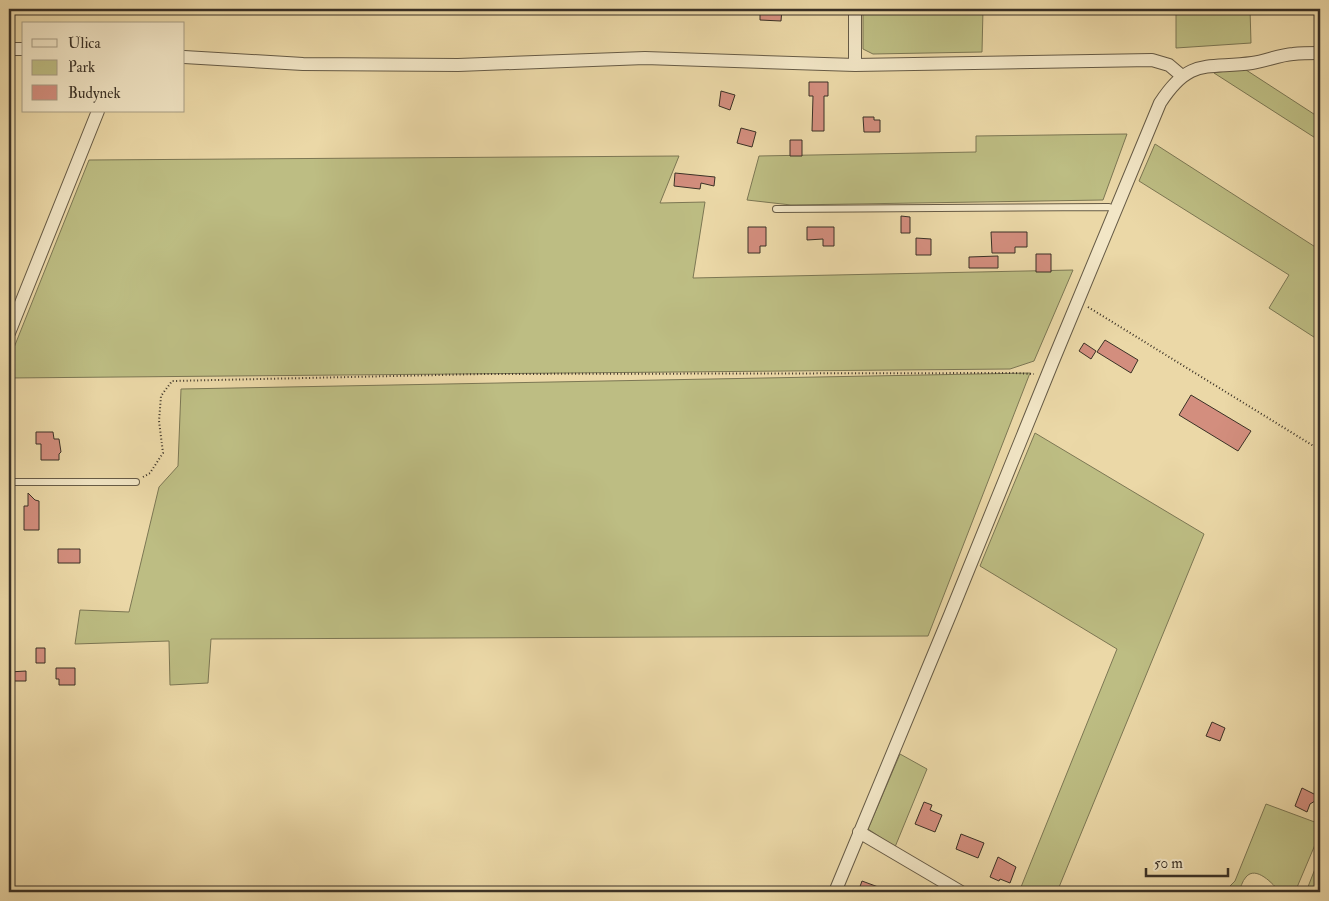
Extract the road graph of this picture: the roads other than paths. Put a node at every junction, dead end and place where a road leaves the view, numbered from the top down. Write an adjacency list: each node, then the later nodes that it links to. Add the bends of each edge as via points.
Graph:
1 (855, 9): 6 (street)
2 (9, 49): 3 (street)
3 (22, 50)
4 (1320, 52): 7 (street, via 1253,63 1209,65)
5 (185, 56): 6 (street, via 303,64 458,65 645,58)
6 (855, 66): 7 (street, via 1152,60 1169,65)
7 (1182, 76): 10 (street, via 1160,103)
8 (98, 112): 11 (street)
9 (776, 209): 10 (lane, via 1109,207)
10 (1115, 210): 14 (street)
11 (9, 333)
12 (9, 482): 13 (lane)
13 (136, 482)
14 (859, 832): 15 (street); 16 (street)
15 (835, 892)
16 (961, 892)

